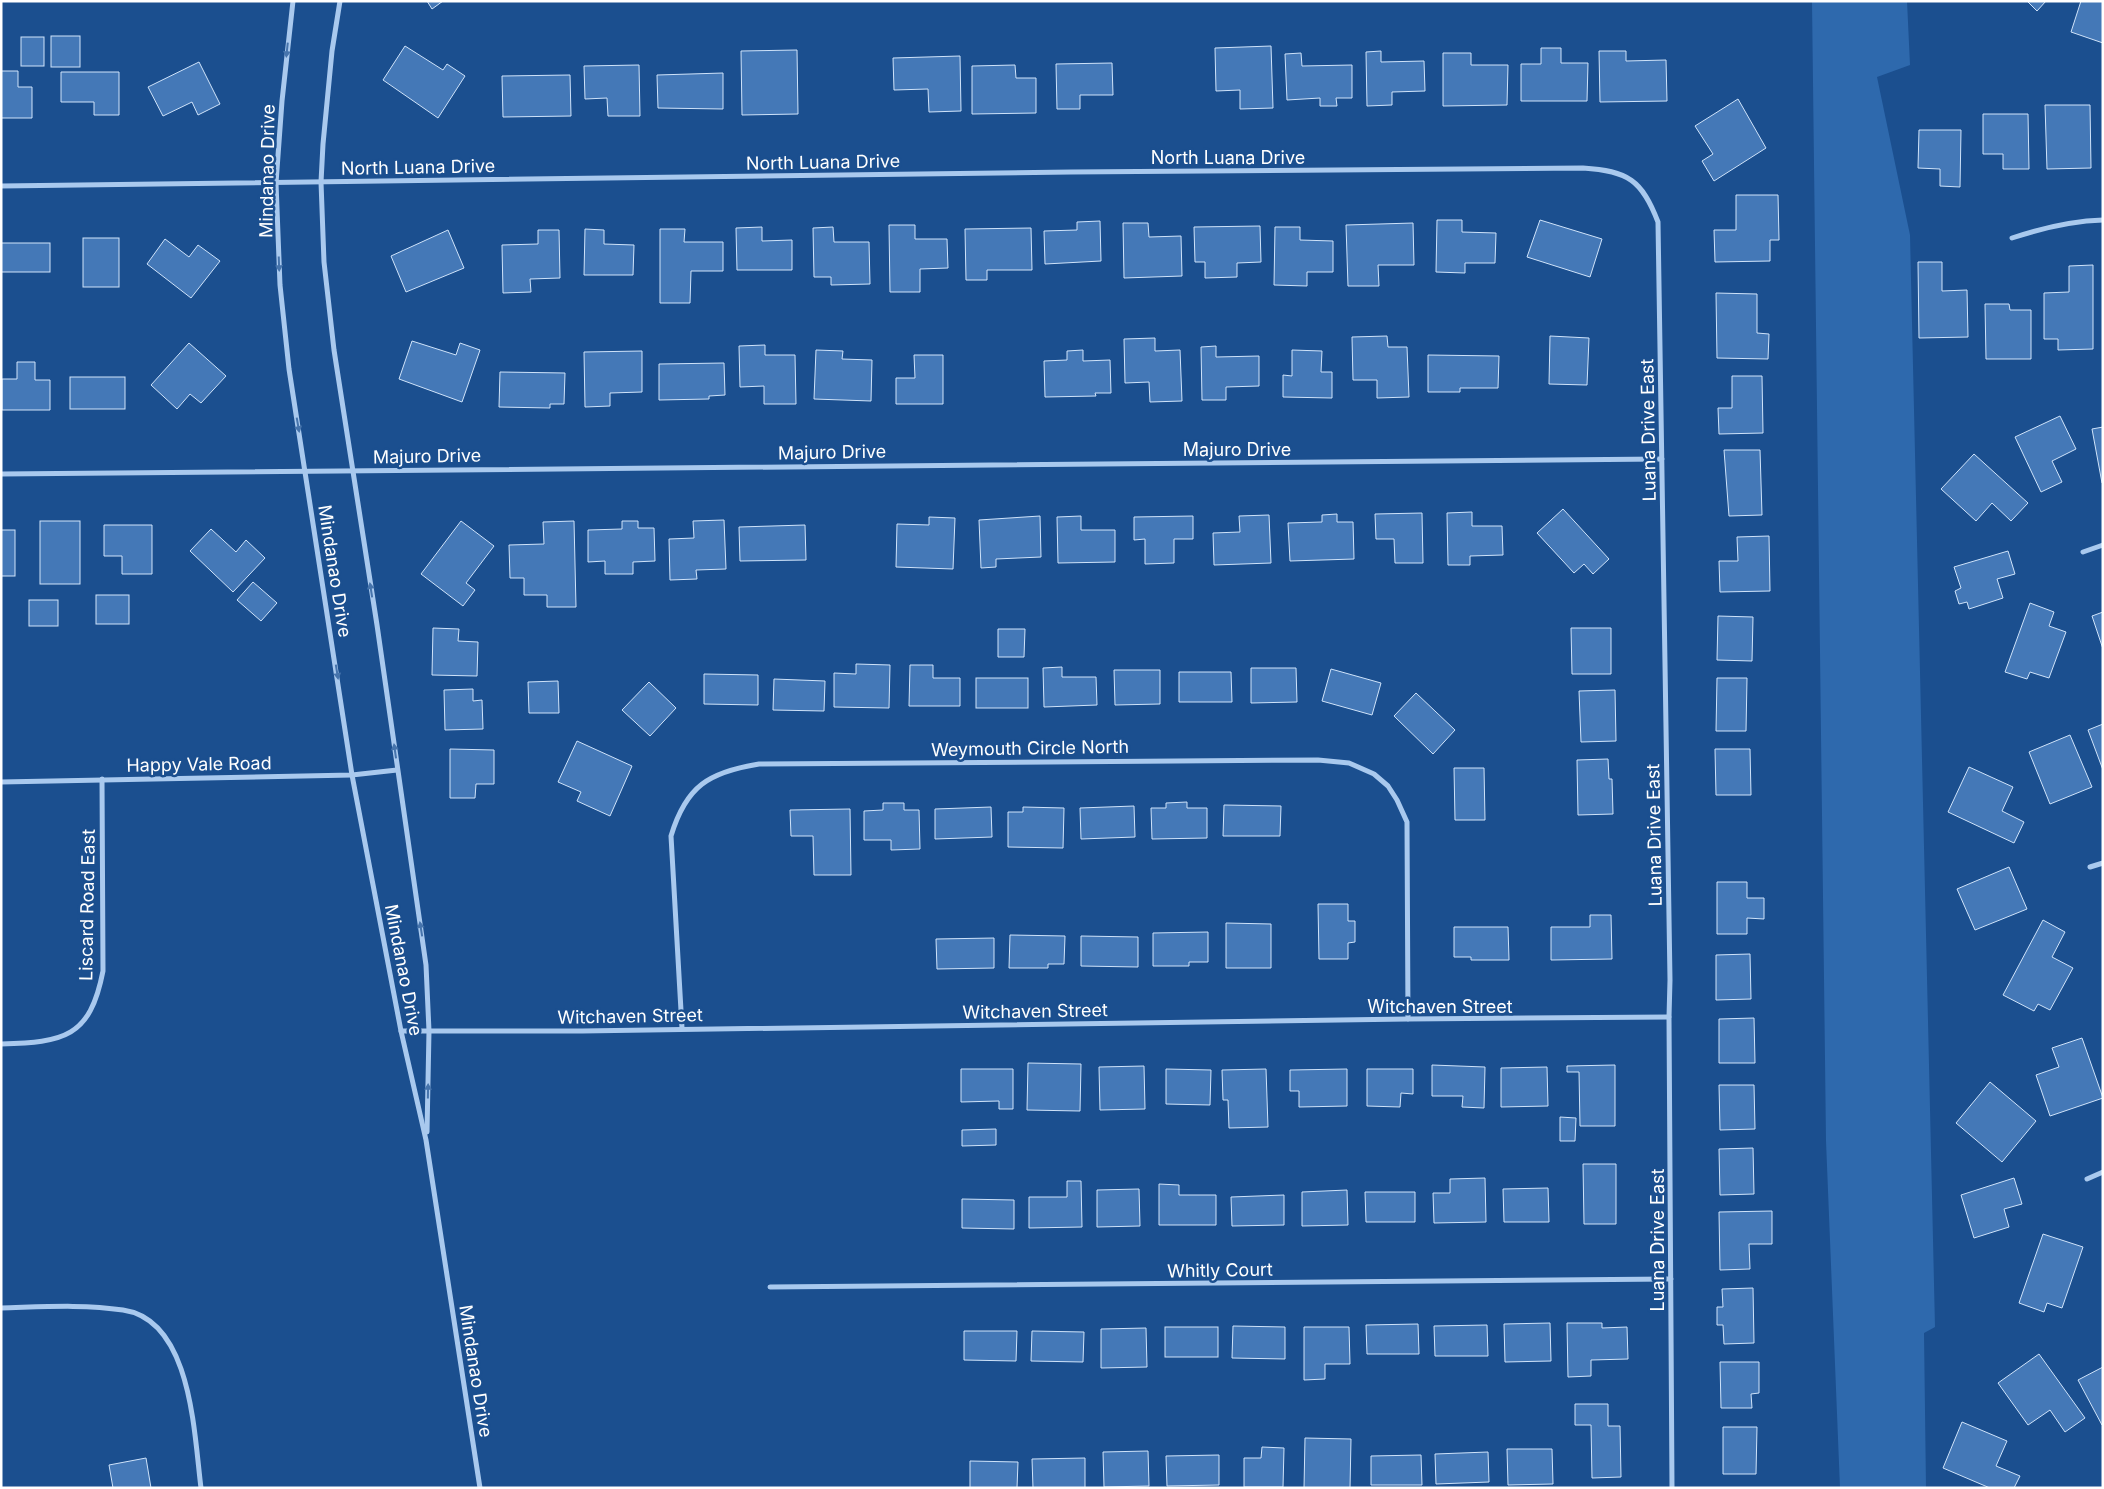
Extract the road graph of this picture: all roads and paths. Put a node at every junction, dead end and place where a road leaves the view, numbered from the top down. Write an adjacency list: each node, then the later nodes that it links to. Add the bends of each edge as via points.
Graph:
1 (293, 1): 4 (street, Mindanao Drive, one-way to 4)
2 (340, 1): 3 (street, Mindanao Drive, via 326,107)
3 (321, 182): 4 (street, North Luana Drive); 6 (street, North Luana Drive, via 1583,168 1613,170); 10 (street, Mindanao Drive, via 328,306)
4 (276, 183): 5 (street, North Luana Drive); 11 (street, Mindanao Drive, one-way to 11, via 280,285 289,369)
5 (1, 186)
6 (1641, 186): 9 (street, Luana Drive East, via 1658,222)
7 (2103, 220): 8 (street, via 2044,227)
8 (2012, 238)
9 (1662, 459): 10 (street, Majuro Drive); 21 (street, Luana Drive East)
10 (352, 470): 11 (street, Majuro Drive); 15 (street, Mindanao Drive, one-way to 10)
11 (306, 471): 12 (street, Majuro Drive); 16 (street, Mindanao Drive, one-way to 16)
12 (1, 474)
13 (2103, 545): 14 (street)
14 (2083, 552)
15 (397, 770): 16 (street, Happy Vale Road); 25 (street, Mindanao Drive, one-way to 15, via 426,965)
16 (352, 775): 17 (street, Happy Vale Road); 24 (street, Mindanao Drive)
17 (102, 779): 18 (street, Happy Vale Road); 26 (street, Liscard Road East, via 103,971 92,1011 80,1026 58,1039)
18 (1, 782)
19 (2103, 862): 20 (street)
20 (2090, 868)
21 (1669, 1017): 22 (street, Witchaven Street); 30 (street, Luana Drive East)
22 (1408, 1018): 23 (street, Witchaven Street); 23 (street, Weymouth Circle North, via 1406,822 1388,786 1374,774 1349,763 1202,759 759,764 713,776 694,790 678,812 671,836)
23 (682, 1028): 25 (street, Witchaven Street)
24 (401, 1031): 25 (street, Witchaven Street); 27 (street, Mindanao Drive)
25 (429, 1031): 27 (street, Mindanao Drive, one-way to 25)
26 (1, 1044)
27 (426, 1140): 34 (street, Mindanao Drive)
28 (2103, 1172): 29 (street)
29 (2087, 1179)
30 (1671, 1279): 31 (street, Whitly Court); 35 (street, Luana Drive East)
31 (770, 1287)
32 (1, 1308): 33 (street, via 124,1310 142,1316 164,1334 176,1351 184,1377)
33 (201, 1488)
34 (480, 1488)
35 (1672, 1488)

